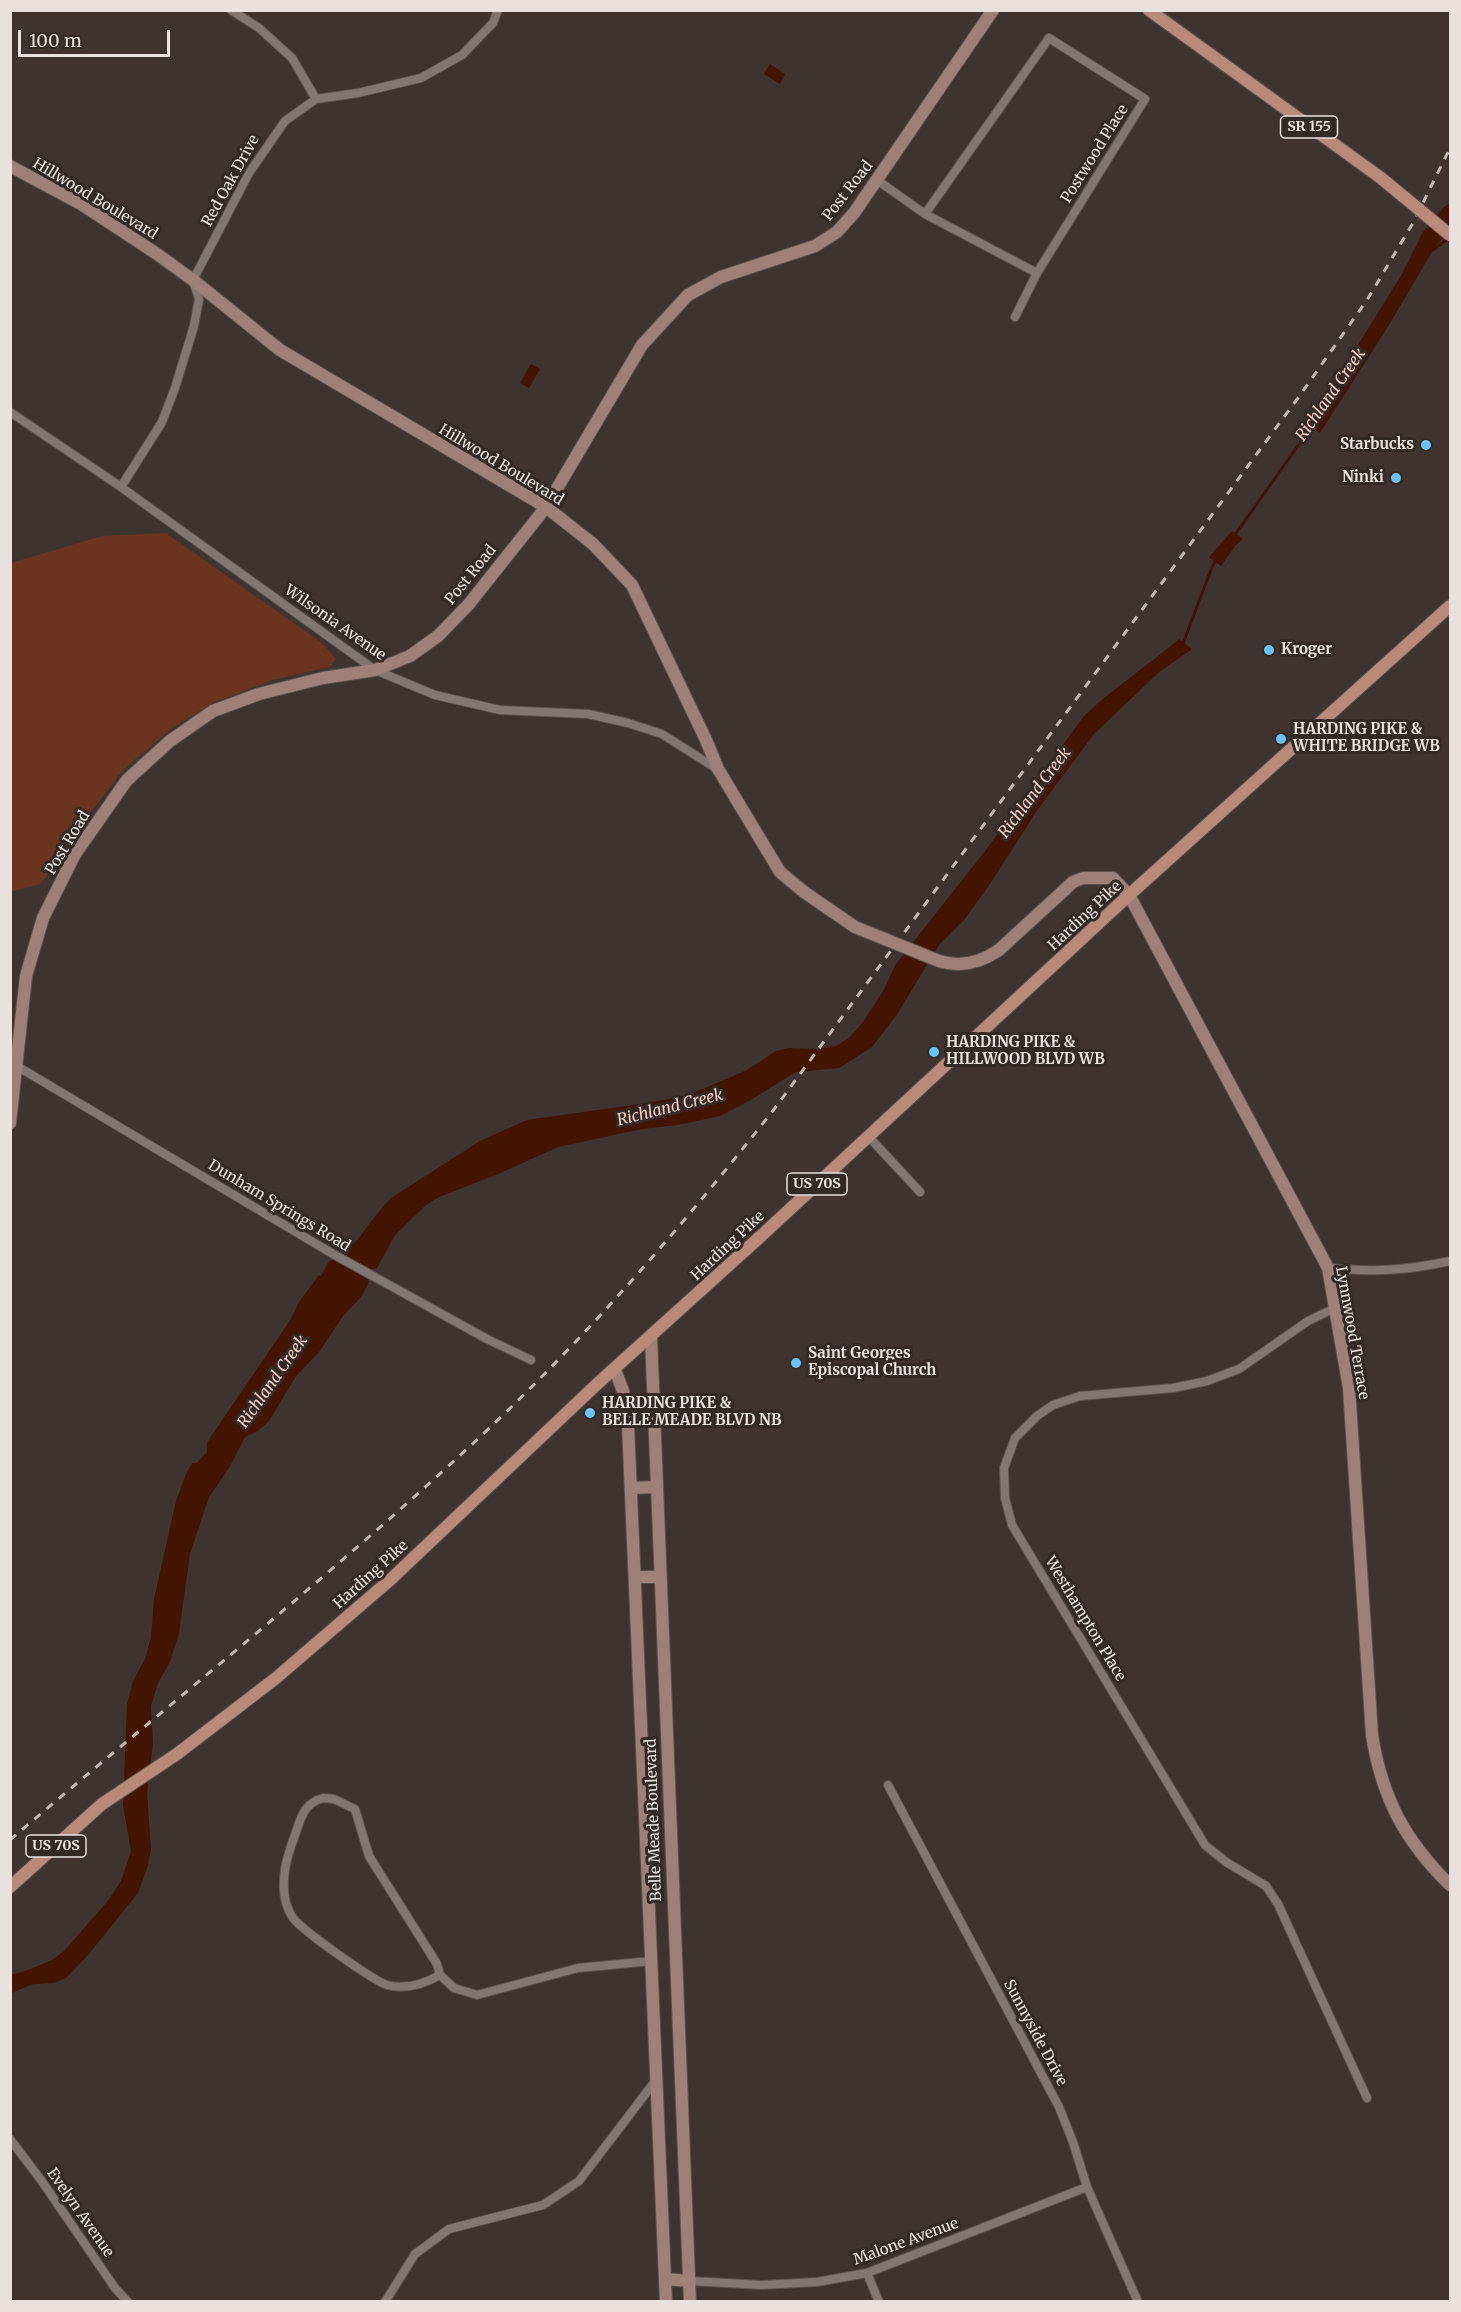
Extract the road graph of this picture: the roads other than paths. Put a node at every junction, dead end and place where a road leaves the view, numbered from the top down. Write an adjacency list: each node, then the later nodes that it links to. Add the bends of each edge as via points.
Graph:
1 (231, 10): 5 (street, via 259,28 292,58)
2 (498, 10): 5 (street, Red Oak Drive, via 493,23 462,55 421,78)
3 (993, 10): 7 (street, Post Road)
4 (1149, 10): 9 (main road, SR 155, bridge, via 1381,178)
5 (316, 99): 11 (street, Red Oak Drive, via 285,121 269,140)
6 (10, 166): 11 (street, Hillwood Boulevard, via 81,204)
7 (877, 180): 8 (street); 15 (street, Post Road, via 854,213 829,238 800,253 721,277 688,295 642,345)
8 (925, 214): 10 (street); 10 (street, Postwood Place, via 1049,38 1145,99)
9 (1450, 235)
10 (1037, 273): 12 (street)
11 (193, 280): 14 (street, via 199,299 175,388 162,422); 15 (street, Hillwood Boulevard, via 280,350)
12 (1015, 317)
13 (10, 412): 14 (street, Wilsonia Avenue)
14 (121, 487): 17 (street, Wilsonia Avenue)
15 (546, 507): 17 (street, Post Road, via 469,604 438,636 410,656); 18 (street, Hillwood Boulevard, via 593,544 632,585)
16 (1450, 606): 19 (main road, Harding Pike / US 70S)
17 (375, 670): 18 (street, Wilsonia Avenue, via 478,706 588,714 628,723 662,734); 21 (street, Post Road, via 259,694 213,711 170,741 127,780 75,854 43,918 26,976)
18 (718, 769): 20 (street, Hillwood Boulevard, bridge, via 780,872 855,927)
19 (1129, 895): 20 (street, Lynnwood Terrace, via 1113,878 1083,878 1073,882 987,957 964,964); 23 (main road, Harding Pike / US 70S); 26 (street, Lynnwood Terrace)
20 (939, 961)
21 (14, 1064): 22 (street, Post Road); 29 (street, Dunham Springs Road, via 333,1254)
22 (10, 1124)
23 (868, 1136): 24 (street); 28 (main road, Harding Pike / US 70S)
24 (920, 1192)
25 (1450, 1261): 26 (street, via 1402,1270)
26 (1328, 1268): 27 (street, Lynnwood Terrace)
27 (1335, 1308): 38 (street, Lynnwood Terrace, via 1349,1388 1371,1728 1377,1768 1406,1832); 45 (street, Westhampton Place, via 1308,1321 1239,1369 1207,1381 1080,1396 1053,1405 1015,1437 1004,1468 1005,1498 1012,1525 1205,1845 1226,1863 1266,1886 1278,1904)
28 (651, 1337): 30 (main road, Harding Pike / US 70S); 31 (street, Belle Meade Boulevard)
29 (531, 1360)
30 (615, 1370): 32 (street, Belle Meade Boulevard, via 627,1414); 39 (main road, Harding Pike / US 70S, via 390,1580 276,1678 177,1754 102,1804)
31 (656, 1487): 32 (street); 34 (street, Belle Meade Boulevard)
32 (631, 1488): 33 (street, Belle Meade Boulevard)
33 (635, 1577): 34 (street); 35 (street, Belle Meade Boulevard)
34 (659, 1577): 36 (street, Belle Meade Boulevard)
35 (642, 1708): 36 (street); 41 (street, Belle Meade Boulevard)
36 (665, 1708): 40 (street, Belle Meade Boulevard)
37 (888, 1785): 47 (street, Sunnyside Drive, via 1059,2108)
38 (1450, 1885)
39 (10, 1887)
40 (676, 1960): 41 (street); 44 (street, Belle Meade Boulevard)
41 (652, 1961): 42 (street, via 578,1968 477,1995 454,1988); 43 (street, Belle Meade Boulevard)
42 (440, 1974): 42 (street, via 369,1856 356,1809 334,1799 312,1801 305,1807 287,1858 284,1890 293,1918 316,1939 386,1984 414,1986)
43 (657, 2078): 44 (street); 49 (street, Belle Meade Boulevard); 52 (street, via 579,2181 543,2205 449,2229 415,2254)
44 (680, 2078): 50 (street, Belle Meade Boulevard)
45 (1367, 2098)
46 (10, 2139): 51 (street, Evelyn Avenue)
47 (1088, 2187): 48 (street, Malone Avenue); 56 (street, Sunnyside Drive)
48 (867, 2273): 50 (street, Malone Avenue, via 817,2282 762,2285); 55 (street)
49 (665, 2279): 50 (street); 53 (street, Belle Meade Boulevard)
50 (690, 2281): 54 (street, Belle Meade Boulevard)
51 (128, 2301)
52 (385, 2301)
53 (666, 2301)
54 (690, 2301)
55 (879, 2301)
56 (1138, 2301)

